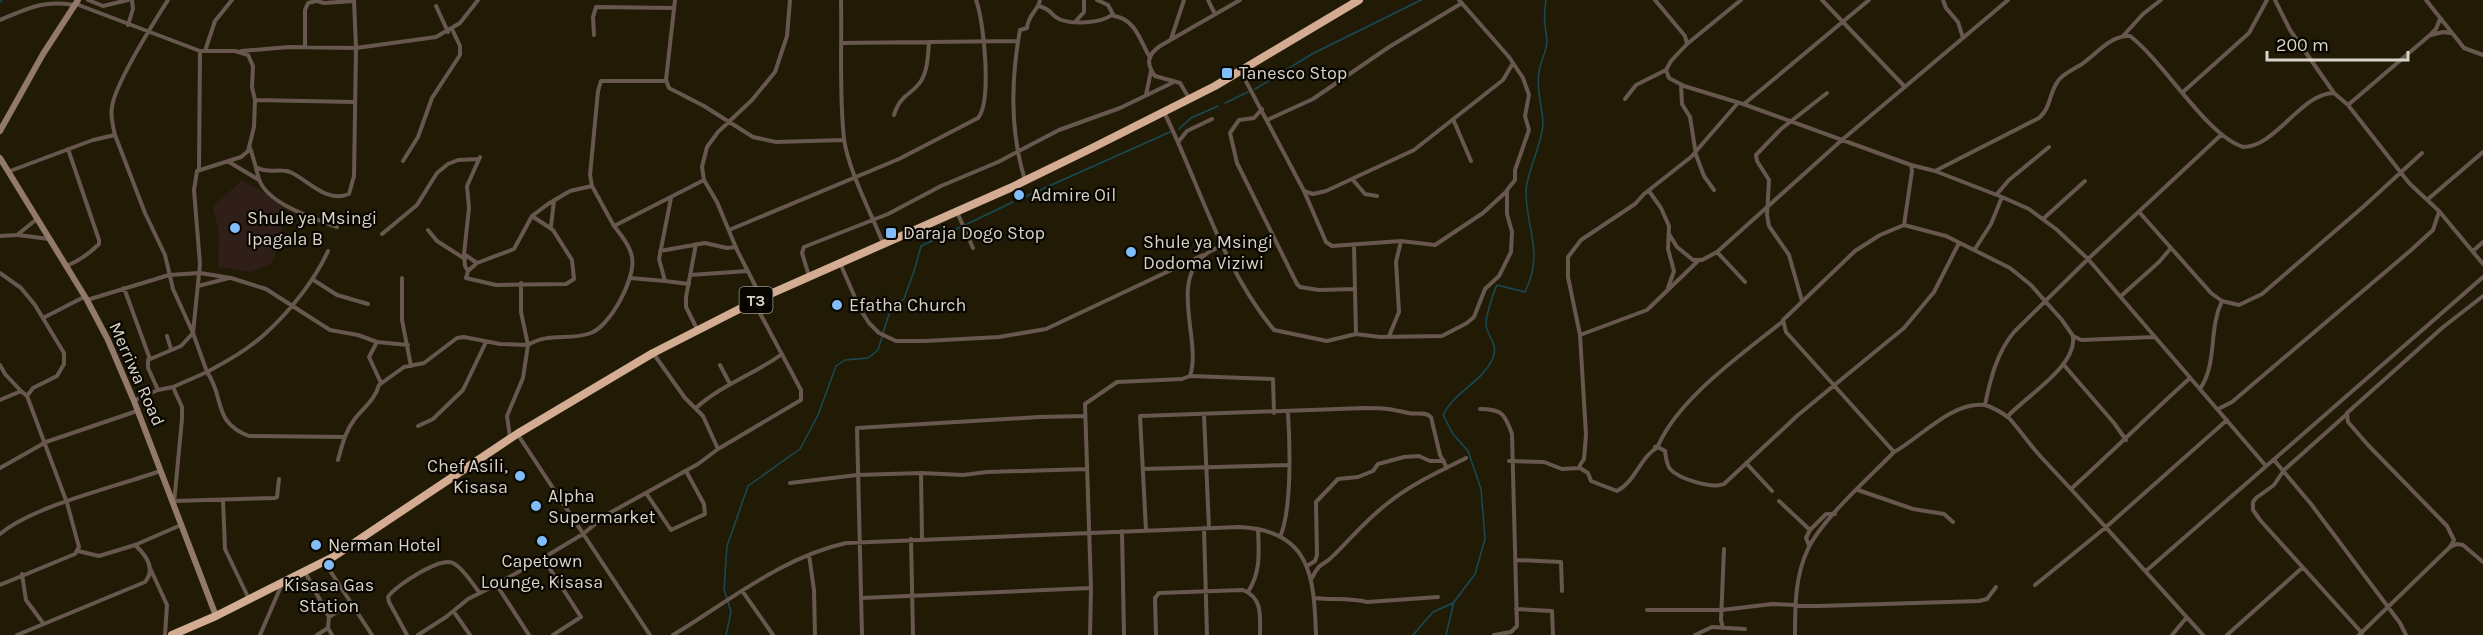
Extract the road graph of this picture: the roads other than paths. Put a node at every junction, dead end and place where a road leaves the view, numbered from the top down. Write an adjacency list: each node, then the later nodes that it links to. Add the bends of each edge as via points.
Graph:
1 (88, 0): 2 (street, via 103,6)
2 (130, 0): 42 (street, via 132,15)
3 (168, 0): 44 (street)
4 (232, 0): 58 (street, via 215,21)
5 (478, 0): 43 (street)
6 (603, 0): 33 (street)
7 (675, 0): 35 (street)
8 (790, 0): 88 (street, via 788,36 775,72)
9 (841, 0): 54 (street)
10 (976, 0): 53 (street)
11 (1040, 0): 34 (street)
12 (1084, 0): 40 (street, via 1084,12)
13 (1097, 0): 37 (street, via 1108,5)
14 (1184, 0): 50 (street)
15 (1208, 0): 36 (street)
16 (1240, 0): 36 (street)
17 (1359, 0): 65 (highway, T3)
18 (1655, 0): 55 (street, via 1685,36)
19 (1741, 0): 55 (street)
20 (1822, 0): 41 (street)
21 (1869, 0): 41 (street)
22 (1943, 0): 49 (street, via 1958,22)
23 (2008, 0): 49 (street)
24 (2161, 0): 48 (street)
25 (2267, 0): 70 (street, via 2249,33)
26 (2275, 0): 72 (street, via 2290,30)
27 (2426, 0): 38 (street)
28 (315, 1): 29 (street); 56 (street, via 308,3 305,10)
29 (354, 1): 57 (street)
30 (1461, 2): 62 (street); 86 (street, via 1313,99)
31 (76, 3): 39 (street, via 41,3); 42 (street); 89 (street)
32 (436, 6): 43 (street)
33 (601, 6): 35 (street); 46 (street, via 594,11)
34 (1038, 6): 40 (street, via 1050,9 1059,19); 51 (street, via 1028,18 1027,28 1020,30)
35 (674, 8): 66 (street)
36 (1215, 14): 50 (street)
37 (1112, 15): 40 (street); 61 (street, via 1130,23)
38 (2440, 19): 45 (street); 47 (street)
39 (0, 20)
40 (1076, 22)
41 (1842, 22): 69 (street); 79 (street)
42 (128, 25): 44 (street)
43 (450, 30): 57 (street, via 427,38); 104 (street, via 460,46 460,55 432,98 418,137)
44 (149, 32): 58 (street); 90 (street, via 112,103)
45 (2451, 33): 47 (street); 60 (street, via 2464,48)
46 (594, 35)
47 (2430, 35): 80 (street)
48 (2123, 36): 70 (street, via 2134,39); 110 (street, via 2059,79 2046,112 2038,118)
49 (1963, 38): 69 (street)
50 (1170, 40): 61 (street)
51 (1017, 41): 53 (street); 98 (street, via 1013,87)
52 (929, 42): 53 (street); 54 (street); 83 (street, via 924,74 897,105)
53 (983, 42): 112 (street, via 987,76 983,109 978,118)
54 (842, 43): 93 (street)
55 (1687, 44): 63 (street)
56 (305, 47): 57 (street); 59 (street)
57 (356, 48): 77 (street)
58 (203, 51): 59 (street); 108 (street)
59 (235, 51): 76 (street, via 251,59)
60 (2483, 55)
61 (1149, 56): 64 (street)
62 (1513, 63): 85 (street, via 1503,80); 120 (street, via 1528,89 1525,116 1529,130 1515,180)
63 (1666, 70): 68 (street, via 1669,78); 75 (street, via 1636,85)
64 (1151, 71): 67 (street); 73 (street)
65 (1240, 72): 74 (highway, T3); 81 (street)
66 (666, 81): 88 (street, via 675,92); 118 (street, via 601,81)
67 (1172, 83): 73 (street); 74 (street, via 1181,84)
68 (1681, 85): 78 (street); 99 (street)
69 (1905, 87): 92 (street)
70 (2183, 92): 91 (street)
71 (1827, 93): 87 (street)
72 (2334, 93): 80 (street); 91 (street, via 2320,96 2254,146 2243,147)
73 (1146, 95): 98 (street, via 1059,130)
74 (1189, 99): 82 (highway, T3)
75 (1625, 99)
76 (255, 100): 77 (street); 96 (street)
77 (354, 102): 107 (street, via 354,176 349,195 333,196 310,187 291,172)
78 (1737, 104): 79 (street); 99 (street)
79 (1743, 104): 87 (street)
80 (2348, 105): 111 (street)
81 (1262, 109): 86 (street); 190 (street, via 1254,118 1239,120 1230,133 1237,163 1297,284 1319,290)
82 (1164, 112): 94 (street); 115 (highway, T3)
83 (894, 115)
84 (1212, 119): 94 (street, via 1186,131)
85 (1453, 119): 105 (street); 116 (street, via 1408,153)
86 (1267, 120): 119 (street)
87 (1790, 121): 92 (street); 129 (street, via 1756,155 1768,177)
88 (727, 122): 93 (street, via 766,141); 114 (street, via 707,147 702,167)
89 (0, 131)
90 (115, 135): 97 (street); 176 (street, via 165,255)
91 (2221, 135): 131 (street)
92 (1843, 139): 106 (street); 129 (street)
93 (844, 140): 112 (street)
94 (1179, 142): 153 (street)
95 (2049, 147): 123 (street)
96 (250, 148): 103 (street, via 245,155); 107 (street)
97 (68, 150): 109 (street); 171 (street, via 99,244)
98 (1017, 152): 115 (street); 135 (street)
99 (1695, 152): 121 (street); 122 (street)
100 (2483, 152): 128 (street)
101 (2422, 153): 111 (street)
102 (0, 158): 109 (street, Merriwa Road)
103 (228, 161): 108 (street); 113 (street)
104 (403, 161)
105 (1471, 161)
106 (1911, 165): 110 (street); 137 (street)
107 (258, 168): 113 (street)
108 (199, 169): 175 (street, via 194,189)
109 (10, 171): 134 (street, Merriwa Road)
110 (1935, 171): 123 (street)
111 (2401, 172): 128 (street); 196 (street, via 2262,294 2239,305)
112 (856, 178): 135 (street); 142 (street)
113 (259, 180): 139 (street, via 276,200)
114 (704, 180): 126 (street); 142 (street)
115 (1025, 180): 132 (highway, T3)
116 (1353, 180): 119 (street, via 1318,193); 124 (street, via 1365,194)
117 (2085, 181): 136 (street)
118 (592, 186): 127 (street, via 570,191); 138 (street)
119 (1304, 190): 154 (street, via 1326,242 1332,246)
120 (1507, 190): 148 (street, via 1483,213 1440,243); 209 (street, via 1512,249 1499,276 1485,290 1474,317 1442,336)
121 (1714, 190)
122 (1648, 191): 144 (street, via 1661,208); 206 (street, via 1581,240 1568,257 1568,277)
123 (1996, 194): 125 (street)
124 (1377, 196)
125 (2002, 196): 136 (street); 158 (street)
126 (671, 198): 138 (street); 160 (street)
127 (555, 200): 133 (street); 140 (street)
128 (2427, 200): 130 (street)
129 (1767, 206): 162 (street); 197 (street, via 1770,229 1789,255)
130 (2439, 211): 161 (street); 238 (street, via 2433,230 2408,253 2232,402)
131 (2140, 213): 157 (street); 165 (street)
132 (958, 215): 150 (highway, T3); 156 (street)
133 (532, 216): 140 (street); 169 (street, via 514,249)
134 (38, 219): 145 (street); 147 (street, Merriwa Road)
135 (874, 219): 150 (street); 178 (street, via 804,248)
136 (2043, 219): 165 (street)
137 (1904, 225): 151 (street); 197 (street, via 1855,251)
138 (614, 226): 182 (street, via 632,258)
139 (337, 227)
140 (551, 227): 186 (street, via 570,256 574,279 566,284)
141 (428, 230): 166 (street)
142 (729, 230): 155 (street)
143 (382, 234): 163 (street, via 417,205 437,173 448,164 480,158 467,186)
144 (1670, 234): 167 (street, via 1677,247); 191 (street, via 1668,249 1674,271)
145 (17, 235): 146 (street); 147 (street)
146 (0, 236)
147 (48, 238): 171 (street, Merriwa Road)
148 (1401, 241): 154 (street); 209 (street, via 1396,262 1399,312)
149 (2483, 242): 161 (street)
150 (884, 243): 168 (highway, T3)
151 (1959, 243): 158 (street); 229 (street, via 1934,292 1905,328)
152 (696, 244): 155 (street); 160 (street); 177 (street)
153 (1221, 246): 164 (street); 205 (street, via 1248,296 1274,330 1327,341)
154 (1354, 246): 190 (street)
155 (736, 247): 173 (street)
156 (973, 248)
157 (2171, 248): 192 (street); 196 (street)
158 (1975, 249): 198 (street, via 2010,268)
159 (328, 251): 183 (street)
160 (660, 251): 184 (street, via 659,264)
161 (2473, 251): 170 (street)
162 (1717, 252): 167 (street); 185 (street)
163 (464, 254): 166 (street); 169 (street)
164 (1204, 255): 168 (street, via 1046,329 999,337 896,341 869,323); 224 (street, via 1190,278 1188,311 1194,364)
165 (2088, 259): 192 (street); 198 (street)
166 (465, 260): 172 (street)
167 (1698, 261): 191 (street)
168 (840, 262): 178 (highway, T3)
169 (477, 263): 172 (street)
170 (2483, 264)
171 (65, 266): 194 (street, Merriwa Road)
172 (468, 271): 186 (street, via 466,278 487,283)
173 (748, 271): 177 (street); 195 (street)
174 (0, 273): 201 (street, via 26,293)
175 (200, 273): 176 (street); 180 (street); 188 (street)
176 (169, 275): 189 (street); 204 (street)
177 (690, 275): 187 (street)
178 (809, 276): 195 (highway, T3)
179 (2483, 277): 258 (street)
180 (231, 278): 188 (street); 200 (street, via 266,289)
181 (402, 278): 213 (street, via 402,319)
182 (630, 278): 184 (street); 214 (street, via 607,320 593,332 548,337)
183 (312, 279): 199 (street, via 338,295); 200 (street)
184 (665, 281): 187 (street)
185 (1745, 282)
186 (521, 283): 214 (street, via 521,312)
187 (689, 284): 203 (street, via 686,306)
188 (198, 286): 204 (street)
189 (124, 288): 194 (street); 218 (street)
190 (1354, 289): 205 (street)
191 (1667, 290): 206 (street, via 1647,310)
192 (2121, 296): 210 (street)
193 (2483, 296): 243 (street)
194 (86, 299): 201 (street); 235 (street, Merriwa Road)
195 (758, 299): 203 (highway, T3); 217 (street)
196 (2222, 301): 230 (street, via 2215,315 2209,372)
197 (1802, 302): 202 (street)
198 (2046, 302): 208 (street); 236 (street, via 2007,340 1990,380)
199 (368, 304)
200 (292, 305): 211 (street, via 330,330); 223 (street, via 266,333)
201 (43, 318): 233 (street, via 63,348 64,364 57,376 33,388)
202 (1782, 322): 229 (street, via 1788,335); 278 (street, via 1683,409)
203 (697, 329): 216 (highway, T3)
204 (193, 333): 215 (street, via 181,346); 223 (street)
205 (1356, 334): 209 (street)
206 (1580, 335): 268 (street, via 1586,435)
207 (167, 336): 215 (street)
208 (2073, 336): 210 (street, via 2087,340); 219 (street, via 2072,351)
209 (1389, 337)
210 (2155, 337): 225 (street)
211 (377, 342): 213 (street); 226 (street, via 369,357)
212 (486, 342): 214 (street); 222 (street, via 457,338 424,363); 250 (street, via 463,390 433,419)
213 (408, 345): 222 (street)
214 (528, 345): 251 (street, via 523,378 507,416)
215 (171, 349): 218 (street)
216 (653, 353): 237 (street); 251 (highway, T3)
217 (782, 354): 227 (street); 255 (street, via 803,398)
218 (150, 359): 231 (street, via 147,368)
219 (2063, 364): 246 (street); 253 (street)
220 (0, 365): 232 (street)
221 (720, 365): 227 (street)
222 (411, 366): 226 (street)
223 (207, 372): 228 (street); 252 (street, via 221,414 238,432 249,436)
224 (1190, 376): 242 (street, via 1273,379); 245 (street, via 1117,382 1088,400)
225 (2190, 378): 230 (street); 253 (street)
226 (381, 383): 252 (street)
227 (730, 384): 237 (street)
228 (173, 387): 231 (street); 286 (street, via 182,407)
229 (1834, 387): 256 (street); 262 (street)
230 (2200, 389): 238 (street)
231 (158, 390): 235 (street)
232 (21, 391): 233 (street); 234 (street)
233 (27, 396): 254 (street)
234 (0, 400)
235 (134, 401): 240 (street, Merriwa Road)
236 (1985, 405): 246 (street); 256 (street, via 1965,408 1937,420 1908,445)
237 (696, 408): 255 (street)
238 (2218, 409): 247 (street)
239 (1480, 410): 261 (street, via 1503,414 1512,434)
240 (138, 411): 254 (street); 272 (street, Merriwa Road)
241 (1288, 412): 242 (street); 260 (street, via 1365,408 1429,414); 263 (street)
242 (1274, 413): 244 (street)
243 (2347, 413): 248 (street); 249 (street)
244 (1204, 415): 265 (street); 270 (street, via 1140,416)
245 (1084, 416): 269 (street); 275 (street, via 859,427)
246 (2007, 417): 279 (street)
247 (2227, 420): 264 (street); 290 (street)
248 (2340, 420): 249 (street); 271 (street)
249 (2348, 422): 298 (street)
250 (418, 426)
251 (514, 436): 300 (street); 314 (highway, T3)
252 (345, 437): 259 (street)
253 (2126, 440): 279 (street)
254 (46, 442): 266 (street); 285 (street)
255 (718, 449): 273 (street)
256 (1893, 452): 280 (street)
257 (1466, 459): 267 (street)
258 (2274, 459): 264 (street); 271 (street)
259 (338, 460)
260 (1444, 461): 267 (street); 316 (street, via 1404,457 1378,464 1373,471 1358,477 1338,478 1316,502 1317,555)
261 (1511, 461): 268 (street); 313 (street)
262 (1746, 463): 278 (street, via 1724,484 1713,487 1678,475 1666,462 1665,451 1658,447 1650,451); 281 (street)
263 (1288, 465): 265 (street); 301 (street, via 1286,519)
264 (2266, 466): 319 (street)
265 (1206, 467): 270 (street); 292 (street)
266 (0, 468)
267 (1447, 468): 322 (street, via 1390,501 1332,558 1321,563)
268 (1580, 468): 278 (street, via 1588,473 1591,482 1615,491)
269 (1087, 469): 274 (street, via 963,475); 297 (street)
270 (1143, 469): 294 (street)
271 (2284, 470): 318 (street, via 2274,485 2256,498 2253,510); 341 (street)
272 (160, 471): 285 (street); 286 (street, Merriwa Road)
273 (686, 471): 282 (street); 282 (street, via 704,504 705,514 671,530)
274 (921, 473): 275 (street); 303 (street)
275 (857, 475): 277 (street); 304 (street)
276 (279, 479): 283 (street, via 277,498)
277 (790, 483)
278 (1629, 483)
279 (2072, 488): 290 (street)
280 (1857, 490): 287 (street); 288 (street, via 1944,514)
281 (1772, 491)
282 (646, 494): 300 (street, via 606,515)
283 (223, 500): 286 (street); 338 (street, via 225,549)
284 (1779, 501): 295 (street)
285 (67, 503): 299 (street); 310 (street)
286 (174, 504): 289 (street, Merriwa Road)
287 (1835, 514): 295 (street, via 1826,514); 306 (street)
288 (1953, 522)
289 (181, 525): 305 (street); 346 (street, Merriwa Road)
290 (2107, 526): 319 (street); 326 (street)
291 (1203, 528): 292 (street); 294 (street); 332 (street)
292 (1209, 528): 293 (street)
293 (1258, 529): 301 (street); 333 (street, via 1257,577)
294 (1146, 530): 296 (street)
295 (1810, 530): 306 (street, via 1806,538)
296 (1122, 531): 297 (street); 373 (street)
297 (1089, 532): 303 (street); 328 (street)
298 (2453, 533): 307 (street); 308 (street)
299 (0, 534)
300 (583, 534): 312 (street); 366 (street)
301 (1280, 537): 316 (street, via 1296,548)
302 (911, 539): 303 (street); 304 (street); 334 (street)
303 (922, 539)
304 (858, 541): 311 (street); 336 (street)
305 (135, 545): 310 (street, via 99,556); 317 (street)
306 (1810, 545): 340 (street, via 1800,572)
307 (2463, 545): 308 (street); 315 (street)
308 (2450, 548): 341 (street)
309 (1724, 549): 344 (street)
310 (78, 550): 321 (street)
311 (809, 555): 329 (street); 369 (street)
312 (543, 558): 324 (street); 365 (street, via 581,617)
313 (1516, 560): 330 (street, via 1561,562); 342 (street)
314 (324, 562): 320 (highway, T3); 339 (street)
315 (2483, 562)
316 (1307, 566): 322 (street)
317 (150, 568): 349 (street, via 145,582); 355 (street, via 167,605)
318 (2302, 568): 353 (street); 384 (street)
319 (2146, 571): 348 (street)
320 (305, 572): 323 (highway, T3); 347 (street)
321 (22, 574): 325 (street); 349 (street, via 26,600)
322 (1312, 579): 337 (street)
323 (282, 584): 338 (highway, T3); 357 (street)
324 (496, 584): 331 (street); 364 (street)
325 (0, 585)
326 (2036, 585)
327 (1996, 587): 340 (street, via 1979,601)
328 (1091, 588): 334 (street); 372 (street)
329 (743, 591): 367 (street); 368 (street)
330 (1562, 591)
331 (479, 592): 345 (street); 361 (street, via 450,562 441,562 416,575 388,597)
332 (1204, 592): 333 (street); 374 (street, via 1157,595); 375 (street)
333 (1248, 592): 376 (street, via 1259,605)
334 (912, 597): 336 (street); 371 (street)
335 (1438, 597): 337 (street, via 1367,602)
336 (861, 598): 370 (street)
337 (1315, 598): 377 (street)
338 (249, 600): 346 (highway, T3)
339 (350, 604): 347 (street); 360 (street)
340 (1795, 605): 344 (street); 381 (street)
341 (2388, 606): 353 (street); 385 (street)
342 (1516, 609): 378 (street, via 1517,626 1511,632); 379 (street, via 1552,611)
343 (1647, 610): 344 (street)
344 (1722, 610): 351 (street)
345 (454, 612): 362 (street); 363 (street)
346 (216, 616): 356 (highway, T3)
347 (329, 617): 350 (street)
348 (2187, 617): 382 (street); 383 (street)
349 (43, 623): 354 (street)
350 (328, 628): 358 (street); 359 (street)
351 (1723, 628): 352 (street); 380 (street, via 1708,628)
352 (1744, 629)
353 (2360, 634)
354 (20, 635)
355 (165, 635)
356 (172, 635)
357 (260, 635)
358 (317, 635)
359 (332, 635)
360 (372, 635)
361 (407, 635)
362 (418, 635)
363 (470, 635)
364 (530, 635)
365 (553, 635)
366 (650, 635)
367 (673, 635)
368 (773, 635)
369 (815, 635)
370 (862, 635)
371 (913, 635)
372 (1090, 635)
373 (1124, 635)
374 (1156, 635)
375 (1207, 635)
376 (1260, 635)
377 (1316, 635)
378 (1494, 635)
379 (1552, 635)
380 (1695, 635)
381 (1795, 635)
382 (2172, 635)
383 (2203, 635)
384 (2227, 635)
385 (2406, 635)

